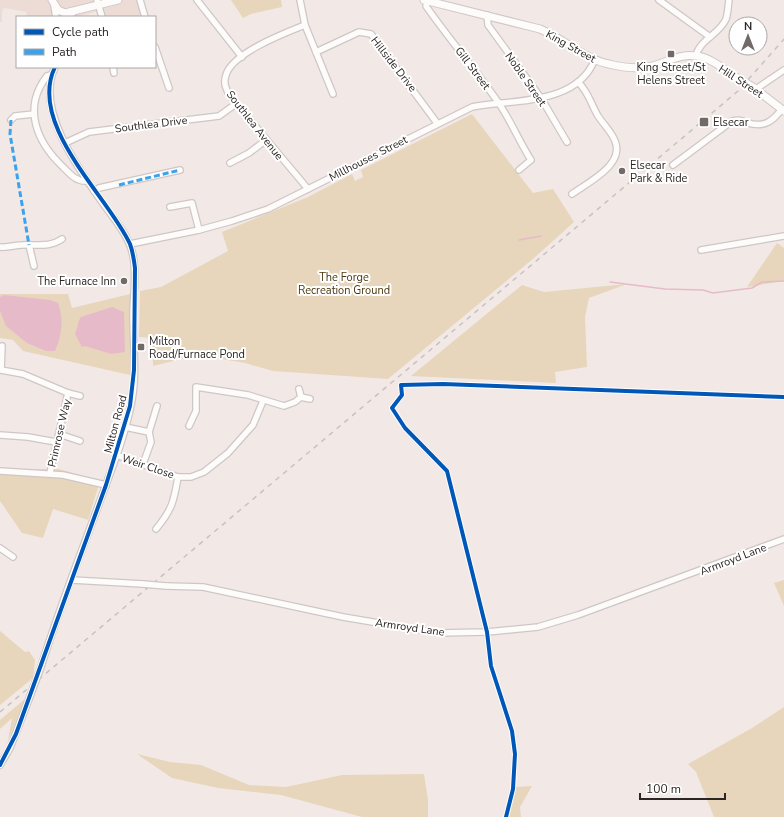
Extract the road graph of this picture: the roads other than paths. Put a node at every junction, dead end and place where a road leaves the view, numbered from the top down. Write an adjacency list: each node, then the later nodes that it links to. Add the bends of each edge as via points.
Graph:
1 (118, 0): 9 (main road)
2 (140, 0): 15 (street)
3 (197, 0): 21 (street)
4 (300, 0): 16 (street)
5 (425, 0): 11 (main road, King Street); 33 (street, Gill Street, via 427,8)
6 (659, 0): 17 (street)
7 (729, 0): 17 (street, via 726,19 719,30)
8 (53, 2): 10 (main road, via 61,13); 12 (street)
9 (98, 3): 10 (main road); 14 (street)
10 (74, 12): 13 (street)
11 (487, 15): 22 (main road, King Street, via 540,29); 32 (street, Noble Street, via 488,25)
12 (56, 16)
13 (69, 16)
14 (102, 16)
15 (145, 16)
16 (305, 25): 19 (street); 21 (street, Southlea Avenue, via 280,35)
17 (710, 37): 20 (street, via 698,49)
18 (156, 49): 29 (street)
19 (316, 52): 31 (street); 38 (street, Hillside Drive, via 359,32 372,34)
20 (696, 56): 22 (main road, King Street, via 686,56 642,68 609,64); 30 (main road, Hill Street, bridge, via 710,61)
21 (242, 57): 34 (street, Southlea Avenue, via 229,69 225,80 226,88)
22 (595, 59): 28 (street, Millhouses Street)
23 (54, 68): 27 (street, Milton Road)
24 (113, 68): 26 (street)
25 (784, 70): 30 (street)
26 (114, 73)
27 (51, 75): 36 (street, Milton Road, via 47,76 39,90); 40 (street, Milton Road, via 51,106)
28 (578, 82): 32 (street, Millhouses Street, via 559,93); 49 (street, via 615,141 617,154 609,166)
29 (169, 88)
30 (755, 88): 35 (main road, Hill Street)
31 (333, 94)
32 (541, 98): 33 (street, Millhouses Street); 41 (street, Noble Street)
33 (498, 102): 38 (street, Millhouses Street, via 472,107); 45 (street, Gill Street, via 532,160)
34 (236, 104): 39 (street, Southlea Avenue); 40 (street, Southlea Drive, via 219,116 89,132)
35 (783, 110): 43 (street, via 766,124 732,121)
36 (34, 114): 37 (street, via 14,116); 46 (street, Milton Road, via 36,129 52,157 76,179)
37 (11, 120)
38 (437, 123): 47 (street, Millhouses Street)
39 (266, 140): 42 (street); 47 (street, Southlea Avenue)
40 (64, 142): 46 (street, Milton Road)
41 (567, 142)
42 (230, 163)
43 (673, 165)
44 (180, 170): 48 (street)
45 (519, 170)
46 (88, 182): 48 (street, Milton Road)
47 (308, 189): 51 (street, Millhouses Street, via 232,222)
48 (94, 191): 54 (street, Milton Road)
49 (572, 194)
50 (170, 208): 51 (street, via 192,203)
51 (199, 230): 54 (street, Millhouses Street)
52 (784, 236): 57 (street)
53 (62, 239): 55 (street, via 54,244)
54 (130, 244): 68 (street, Milton Road, via 135,268 134,370 132,399)
55 (30, 245): 56 (street); 58 (street)
56 (0, 247)
57 (702, 250)
58 (34, 266)
59 (2, 346): 61 (street, Primrose Way, via 1,370 23,374)
60 (299, 388): 63 (street)
61 (68, 393): 62 (street, Primrose Way); 70 (street, Primrose Way)
62 (80, 396)
63 (301, 397): 64 (street); 65 (street, via 284,406)
64 (310, 399)
65 (263, 401): 67 (street, via 248,395 196,387 196,411); 78 (street, Weir Close, via 253,425 228,453 204,472 191,477)
66 (157, 406): 69 (street)
67 (189, 426)
68 (125, 427): 69 (street); 74 (street, Milton Road)
69 (149, 432): 75 (street, via 151,442)
70 (59, 434): 72 (street); 73 (street, Primrose Way)
71 (0, 435): 73 (street)
72 (80, 441)
73 (56, 442): 77 (street, Primrose Way)
74 (116, 456): 75 (street, Weir Close); 79 (street, Milton Road)
75 (143, 464): 78 (street, Weir Close)
76 (0, 471): 77 (street)
77 (50, 473): 79 (street)
78 (178, 477): 80 (street, via 169,513)
79 (106, 485): 84 (street, Milton Road)
80 (156, 529)
81 (784, 539): 84 (street, Armroyd Lane, bridge, via 578,615 538,627 487,632 438,633 343,617 203,587)
82 (0, 548): 83 (street)
83 (13, 557)
84 (72, 580): 85 (street, Milton Road, bridge, via 29,700 10,748)
85 (0, 765)

